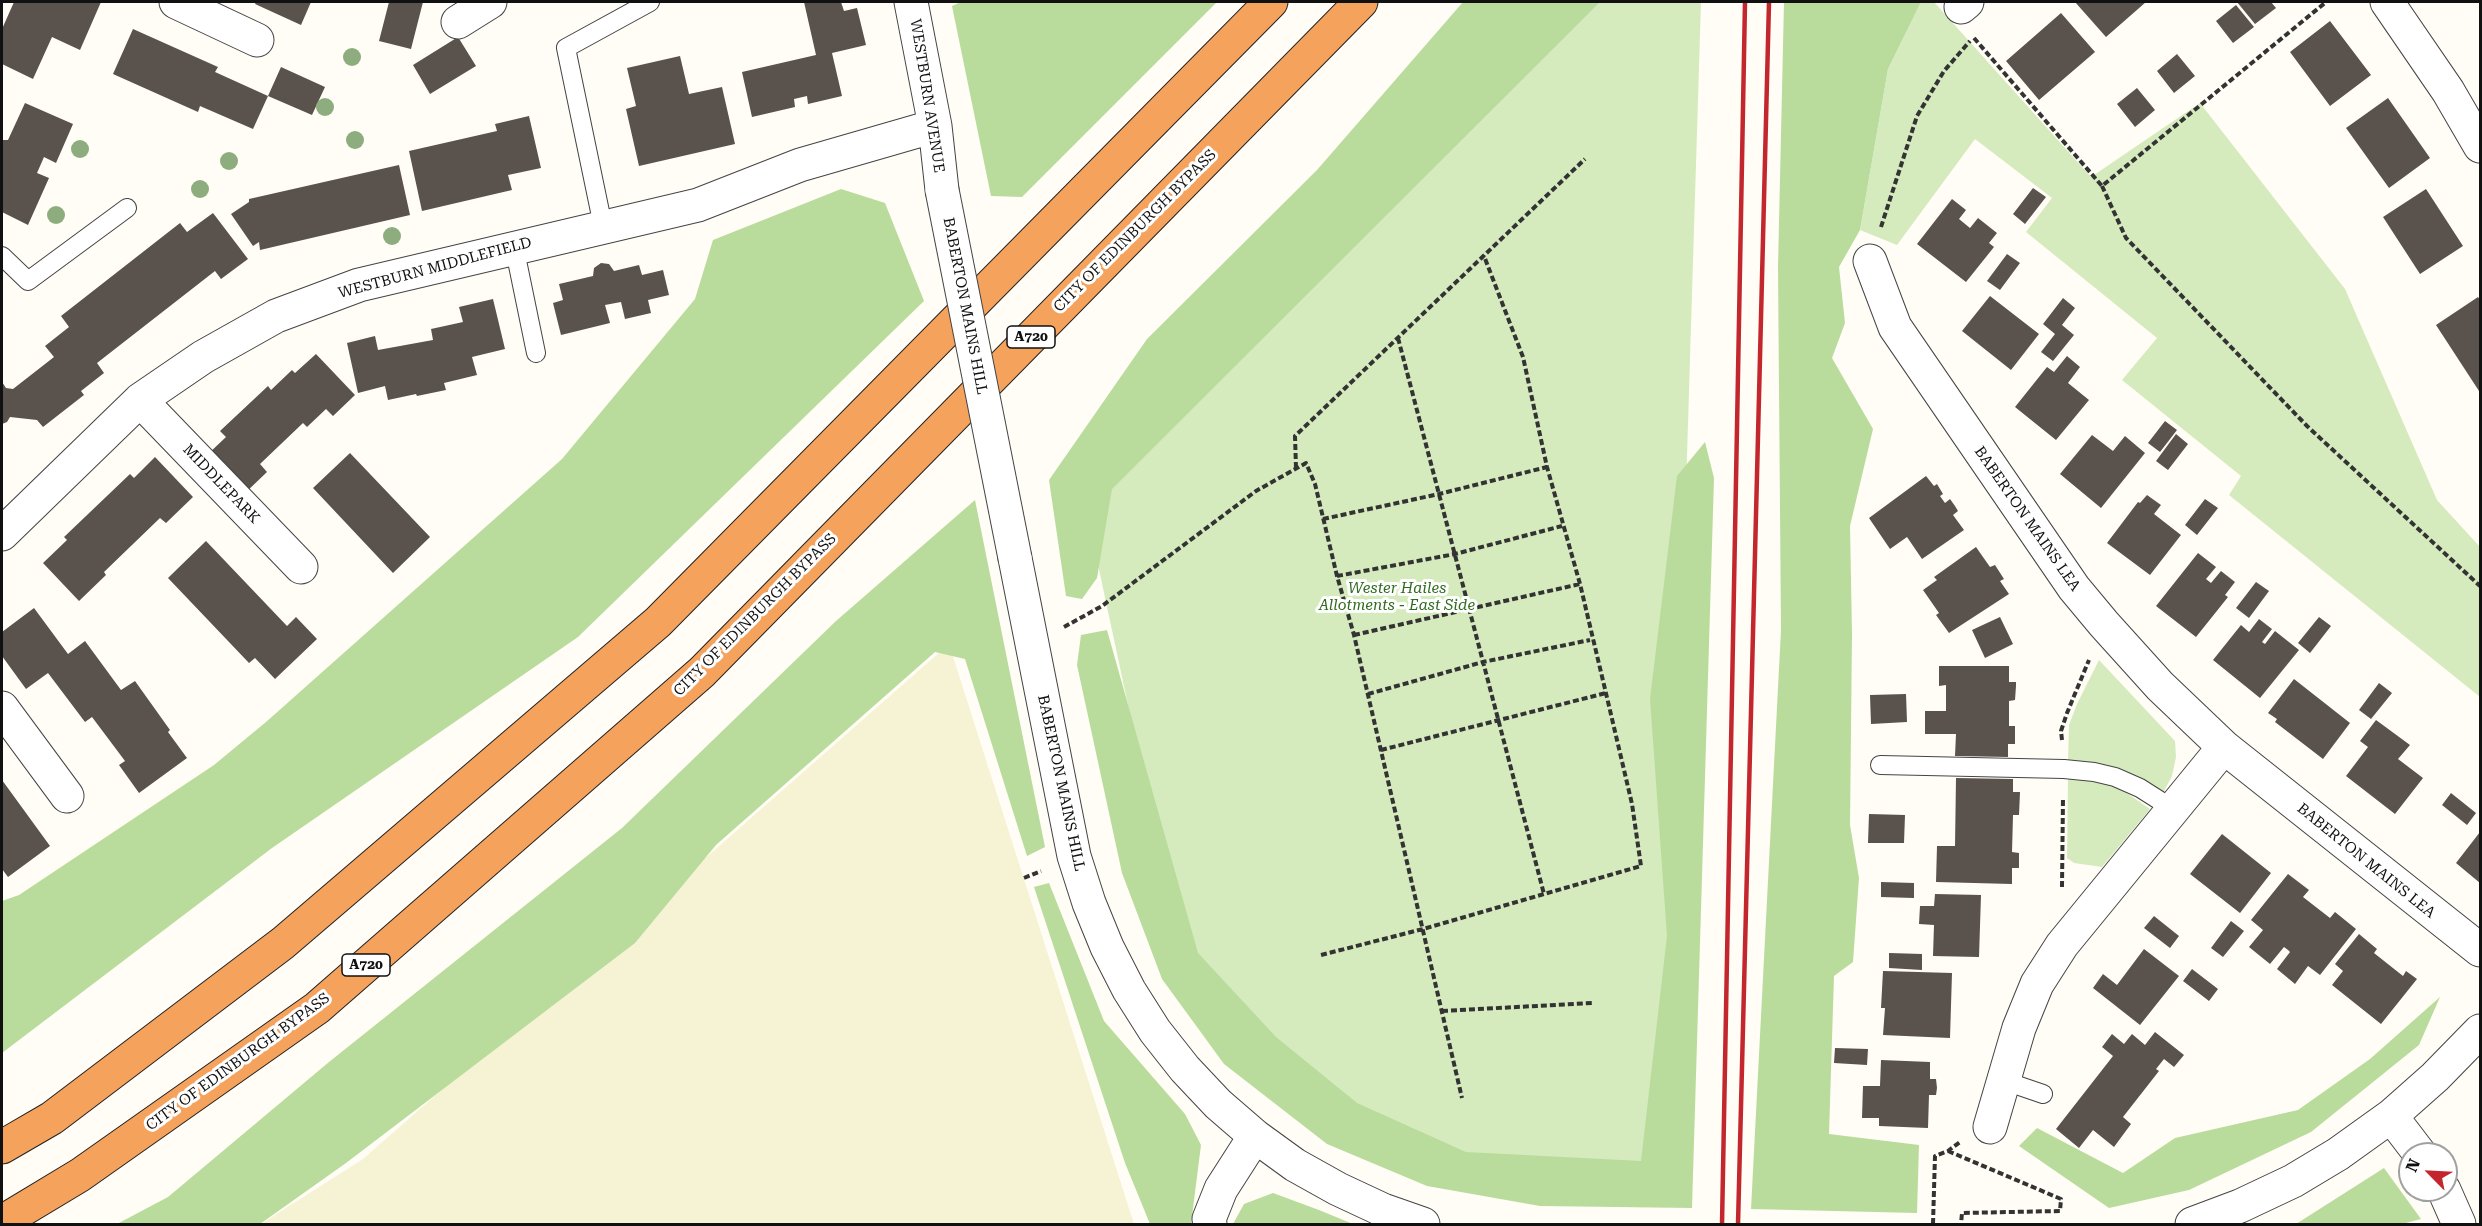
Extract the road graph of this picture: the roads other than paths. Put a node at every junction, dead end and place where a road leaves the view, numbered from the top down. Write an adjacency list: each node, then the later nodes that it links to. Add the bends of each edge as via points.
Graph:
1 (180, 2): 9 (street)
2 (489, 2): 8 (street)
3 (650, 2): 14 (lane, via 566,48)
4 (911, 2): 10 (street, WESTBURN AVENUE)
5 (1271, 2): 35 (highway, via 658,622 283,943 52,1118)
6 (1361, 2): 37 (highway, CITY OF EDINBURGH BYPASS / A720, via 693,680 317,1008 80,1175)
7 (2397, 5): 11 (street)
8 (458, 22)
9 (257, 39)
10 (934, 126): 12 (street, WESTBURN AVENUE); 14 (street, WESTBURN MIDDLEFIELD, via 800,165 698,205)
11 (2481, 146)
12 (942, 190): 33 (street, BABERTON MAINS HILL, bridge, via 1074,856 1089,903 1129,990 1155,1031 1218,1104)
13 (127, 208): 16 (lane, via 28,282)
14 (603, 226): 15 (street, WESTBURN MIDDLEFIELD)
15 (514, 246): 18 (lane); 19 (street, WESTBURN MIDDLEFIELD, via 359,285 276,316 203,357)
16 (2, 256)
17 (1870, 261): 23 (street, BABERTON MAINS LEA, via 1895,327 2074,588 2160,686)
18 (536, 353)
19 (140, 400): 20 (street, WESTBURN MIDDLEFIELD); 21 (street, MIDDLEPARK)
20 (4, 526)
21 (301, 567)
22 (2, 708): 25 (street)
23 (2224, 747): 26 (street); 27 (street, BABERTON MAINS LEA)
24 (1880, 765): 26 (lane, via 2094,772 2140,788)
25 (67, 796)
26 (2173, 809): 29 (street, via 2062,945 2037,984)
27 (2481, 950)
28 (2481, 1031): 31 (street)
29 (2002, 1080): 30 (lane); 32 (street)
30 (2043, 1094)
31 (2391, 1116): 34 (street); 40 (street, via 2293,1181)
32 (1990, 1127)
33 (1255, 1136): 38 (street, via 1221,1189); 39 (street, BABERTON MAINS HILL, via 1338,1189)
34 (2411, 1142)
35 (2, 1147)
36 (2449, 1202): 41 (street)
37 (2, 1222)
38 (1210, 1224)
39 (1423, 1224)
40 (2192, 1224)
41 (2459, 1224)

